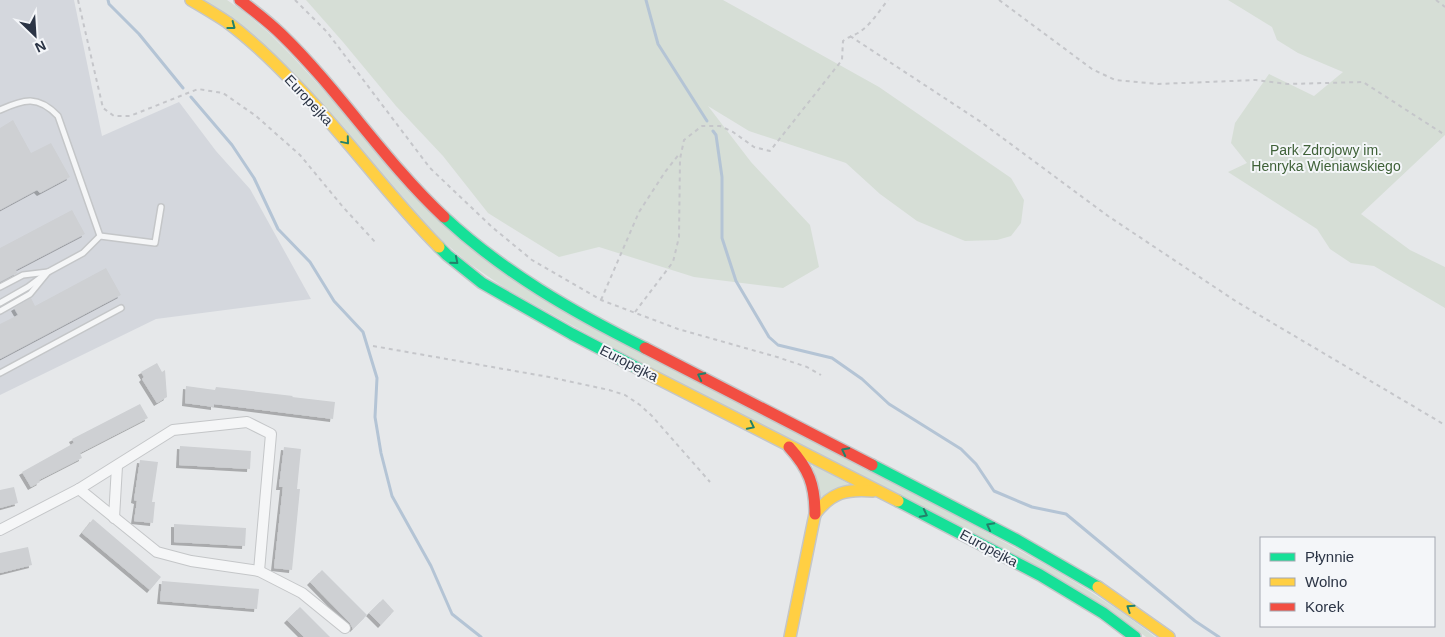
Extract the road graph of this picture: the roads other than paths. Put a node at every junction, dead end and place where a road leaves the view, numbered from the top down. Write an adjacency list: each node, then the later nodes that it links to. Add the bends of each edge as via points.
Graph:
1 (191, 0): 12 (main road, Europejka, one-way to 12, via 245,37 292,80 415,223 482,283 572,334)
2 (240, 0): 23 (main road, Europejka, one-way to 2, via 1099,587 1009,536 599,324 530,283 472,241 426,200 296,50)
3 (0, 110): 5 (lane, via 40,101 58,116)
4 (160, 207): 5 (lane, via 155,243)
5 (100, 236): 6 (lane, via 83,253)
6 (48, 272): 7 (lane, via 22,274); 8 (lane); 10 (lane, via 30,294)
7 (0, 287)
8 (0, 303)
9 (122, 308): 11 (lane)
10 (0, 311)
11 (0, 373)
12 (784, 442): 15 (main road, Europejka); 16 (main road, via 800,459 812,480)
13 (117, 466): 14 (street); 17 (street); 19 (street, via 173,430 247,422 271,434)
14 (79, 489): 17 (street); 18 (street)
15 (881, 492): 16 (main road, via 854,489 836,493); 22 (main road, Europejka, one-way to 22, via 1040,575 1104,613)
16 (814, 514): 21 (main road)
17 (114, 518): 19 (street, via 157,552 191,561)
18 (0, 530)
19 (260, 571): 20 (street, via 302,592)
20 (345, 628)
21 (790, 637)
22 (1135, 637)
23 (1169, 637)

